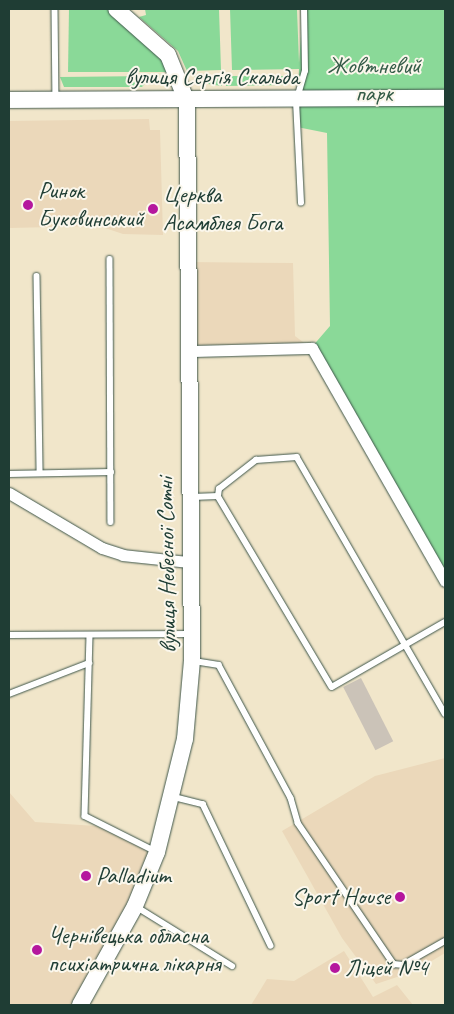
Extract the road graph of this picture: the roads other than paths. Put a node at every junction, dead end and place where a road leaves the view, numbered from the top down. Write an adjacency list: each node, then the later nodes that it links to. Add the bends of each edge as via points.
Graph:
1 (55, 9): 5 (lane)
2 (116, 9): 7 (street, via 168,55)
3 (304, 9): 8 (lane, via 305,70)
4 (445, 98): 8 (street, вулиця Сергія Скальда)
5 (56, 99): 6 (street, вулиця Сергія Скальда); 7 (street, вулиця Сергія Скальда)
6 (9, 100)
7 (187, 102): 8 (street, вулиця Сергія Скальда); 12 (street, вулиця Небесної Сотні)
8 (296, 102): 9 (lane)
9 (301, 203)
10 (110, 258): 14 (lane)
11 (37, 276): 13 (lane)
12 (189, 351): 18 (street, вулиця Небесної Сотні); 21 (street, via 312,348)
13 (40, 470): 14 (lane); 15 (lane)
14 (112, 472): 19 (lane)
15 (9, 474)
16 (9, 493): 20 (street, via 102,548 123,555)
17 (218, 496): 18 (lane); 26 (lane, via 332,687); 26 (lane, via 219,489 256,460 297,457)
18 (190, 497): 20 (street, вулиця Небесної Сотні)
19 (111, 522)
20 (188, 562): 23 (street, вулиця Небесної Сотні)
21 (445, 581)
22 (445, 622): 26 (lane)
23 (191, 634): 25 (lane); 27 (street, вулиця Небесної Сотні)
24 (9, 635): 25 (lane)
25 (90, 636): 28 (lane)
26 (406, 646): 30 (lane)
27 (192, 661): 31 (street, вулиця Небесної Сотні, via 186,739); 34 (lane, via 219,665 291,798 298,823 394,964 403,965)
28 (89, 663): 29 (lane); 32 (lane, via 85,816)
29 (9, 694)
30 (445, 713)
31 (174, 797): 32 (street, вулиця Небесної Сотні); 35 (lane, via 203,804)
32 (157, 852): 33 (street, вулиця Небесної Сотні)
33 (135, 906): 36 (lane); 37 (street, вулиця Небесної Сотні)
34 (445, 941)
35 (272, 946)
36 (232, 966)
37 (80, 1005)

